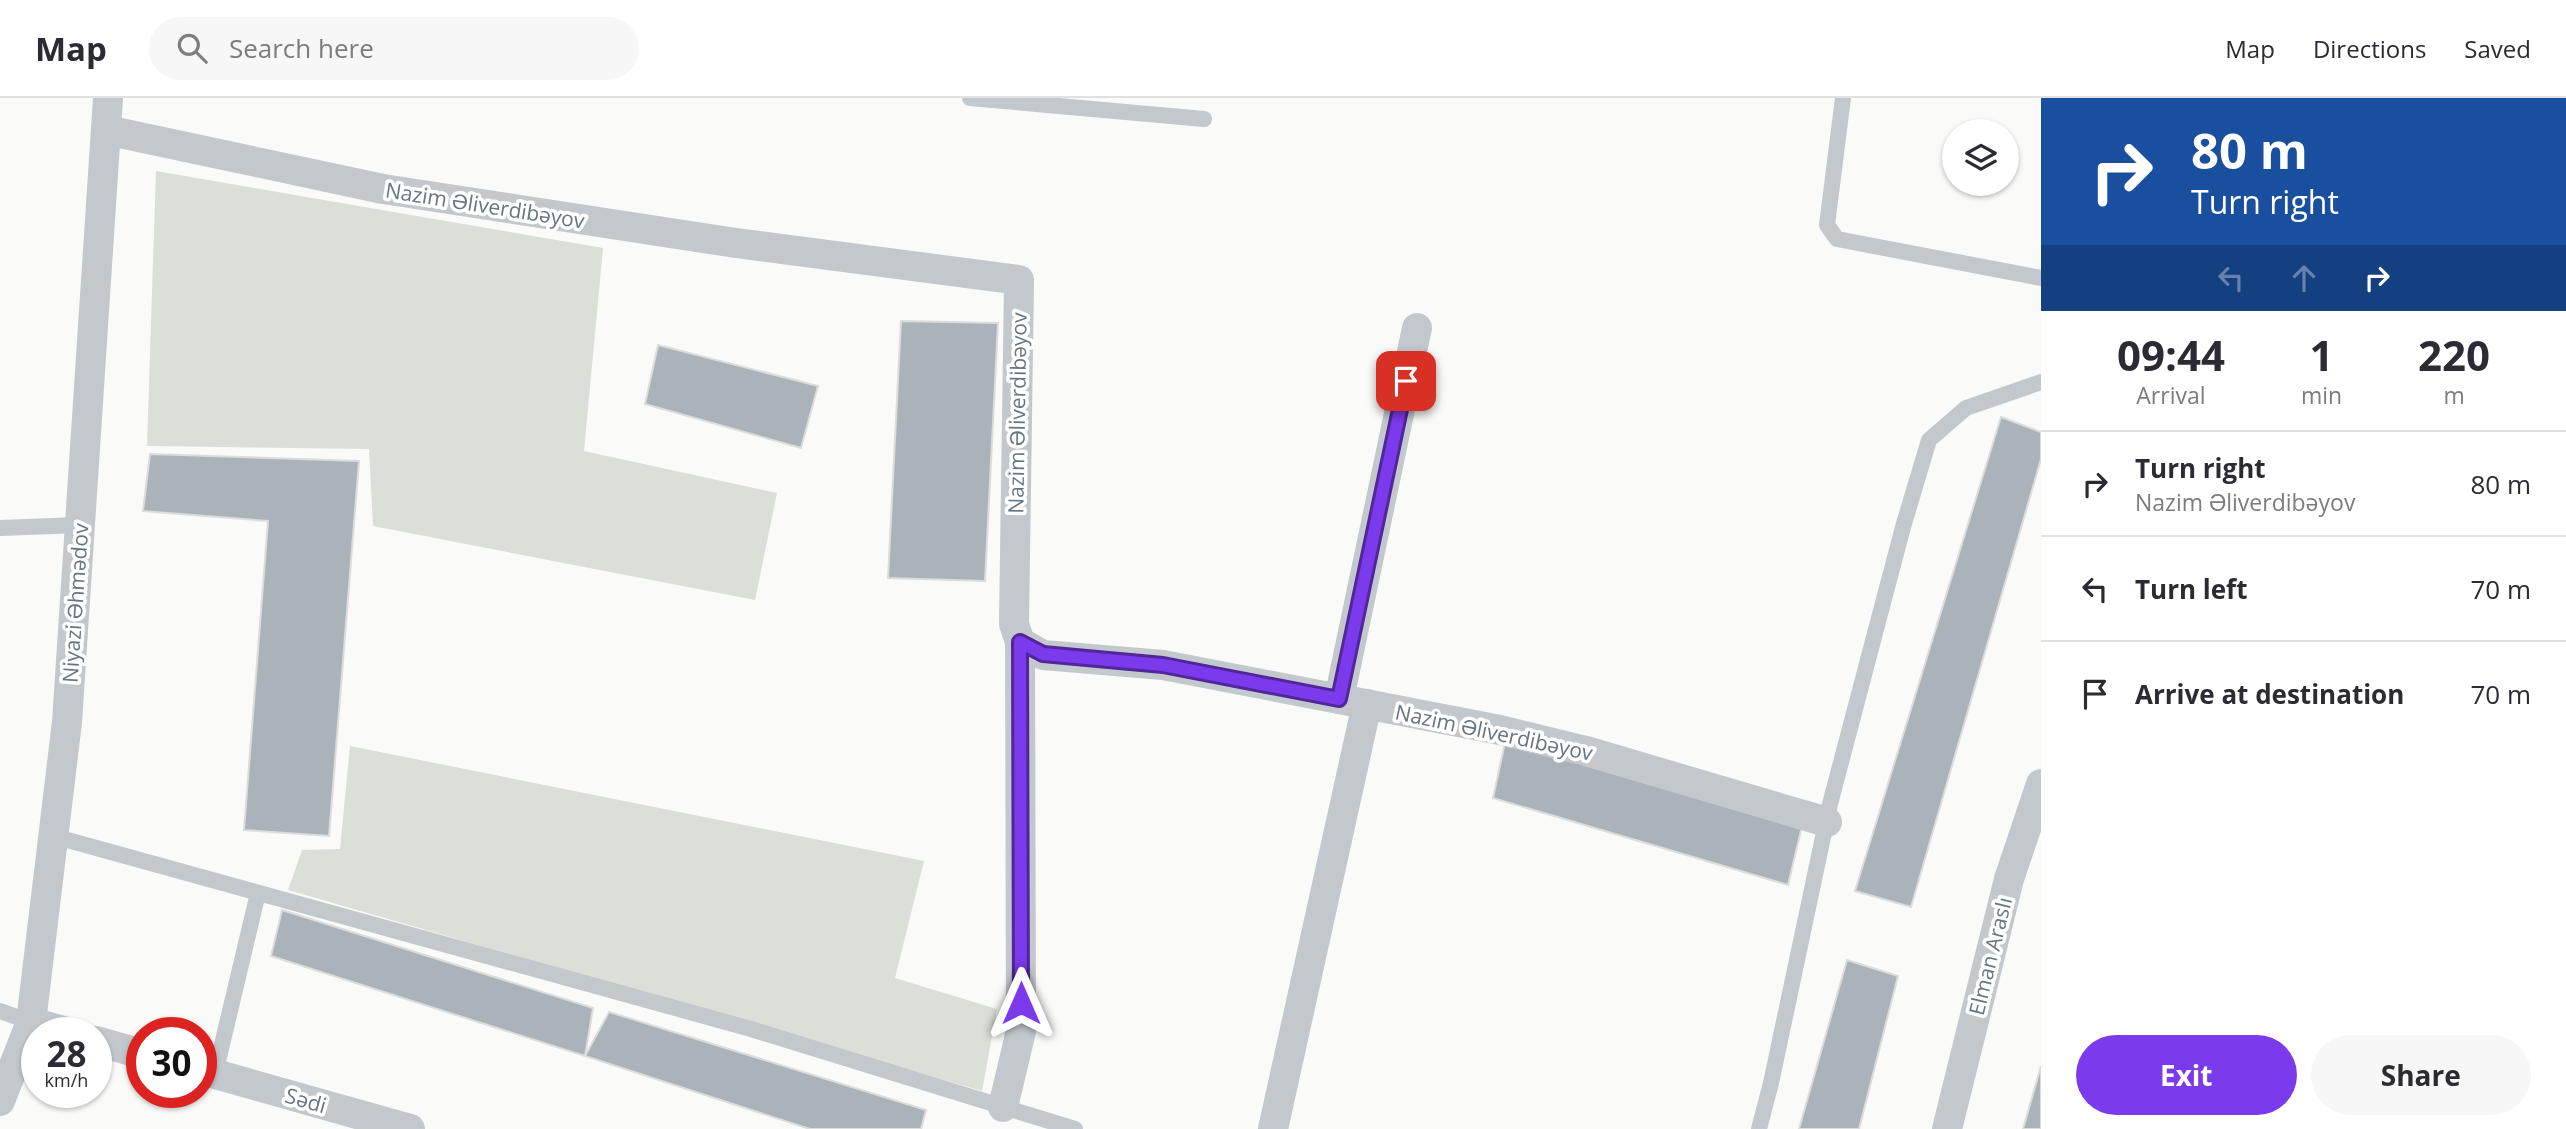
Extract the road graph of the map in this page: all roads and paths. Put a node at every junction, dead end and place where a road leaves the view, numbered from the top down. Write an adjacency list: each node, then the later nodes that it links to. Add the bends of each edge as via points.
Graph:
1 (108, 98): 5 (street, Niyazi Əhmədov)
2 (970, 98): 4 (lane)
3 (1843, 98): 6 (lane, via 1827,225 1837,239)
4 (1204, 119)
5 (106, 130): 9 (street, Niyazi Əhmədov); 11 (street, Nazim Əliverdibəyov, via 383,189 1019,280 1014,624)
6 (2041, 278)
7 (1417, 328): 12 (street)
8 (2041, 382): 14 (lane, via 1966,408 1928,440)
9 (80, 525): 10 (lane); 15 (street, Niyazi Əhmədov, via 67,722)
10 (0, 528)
11 (1020, 642): 12 (street, Nazim Əliverdibəyov, via 1043,654 1163,665); 24 (street, via 1021,1031)
12 (1353, 702): 14 (street, Nazim Əliverdibəyov, via 1586,751); 27 (street)
13 (2041, 784): 29 (street, Elman Araslı, via 2009,879)
14 (1827, 822): 28 (lane)
15 (53, 836): 16 (lane); 18 (street, Niyazi Əhmədov)
16 (258, 893): 20 (lane); 24 (lane, via 751,1029)
17 (0, 1011): 19 (lane)
18 (32, 1017)
19 (21, 1018)
20 (217, 1040)
21 (21, 1047): 23 (street, Niyazi Əhmədov)
22 (217, 1075): 25 (street, Sədi)
23 (0, 1101)
24 (1003, 1107): 26 (lane)
25 (410, 1129)
26 (1075, 1129)
27 (1273, 1129)
28 (1759, 1129)
29 (1947, 1129)

